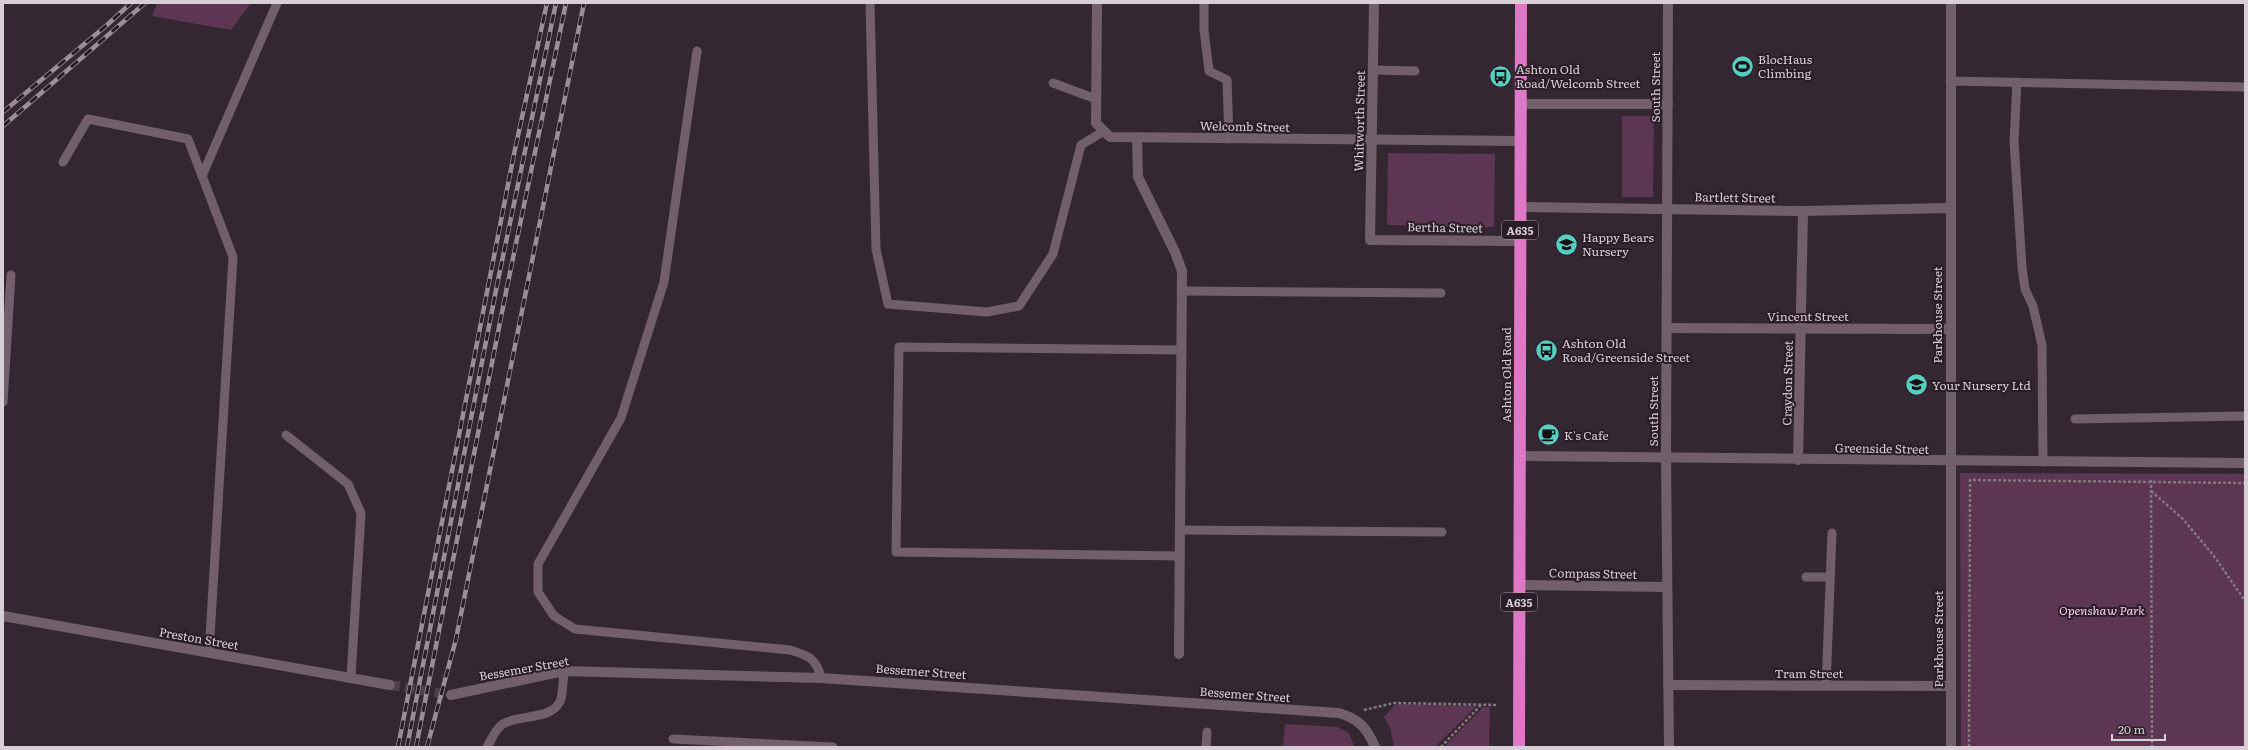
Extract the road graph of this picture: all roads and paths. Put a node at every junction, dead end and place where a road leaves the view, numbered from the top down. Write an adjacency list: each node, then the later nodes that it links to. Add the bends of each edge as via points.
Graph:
1 (277, 3): 25 (lane)
2 (870, 3): 19 (lane, via 876,249 888,304 987,312 1019,306 1053,254 1080,145)
3 (1097, 3): 16 (street)
4 (1204, 3): 21 (lane, via 1209,71 1227,80)
5 (1374, 3): 10 (street, Whitworth Street)
6 (1521, 3): 17 (highway, Ashton Old Road / A635)
7 (1668, 3): 18 (street, South Street)
8 (1951, 3): 12 (street, Parkhouse Street)
9 (697, 51): 67 (lane, via 664,282 621,418 538,564 538,592 554,616 575,629 790,650 804,654 818,665)
10 (1373, 70): 11 (lane); 22 (street, Whitworth Street)
11 (1415, 71)
12 (1950, 80): 13 (lane); 27 (street, Parkhouse Street)
13 (2017, 82): 15 (lane); 47 (lane, via 2014,141 2022,267 2025,289 2033,306 2042,345)
14 (1053, 83): 16 (lane)
15 (2245, 87)
16 (1096, 99): 19 (street, via 1096,123)
17 (1520, 104): 18 (street); 23 (highway, Ashton Old Road / A635)
18 (1668, 104): 28 (street, South Street)
19 (1104, 131): 20 (street, Welcomb Street, via 1110,137)
20 (1137, 138): 21 (street, Welcomb Street); 33 (street, via 1138,177 1175,252 1182,271)
21 (1229, 139): 22 (street, Welcomb Street)
22 (1372, 140): 23 (street, Welcomb Street); 30 (street, Whitworth Street)
23 (1520, 141): 26 (highway, Ashton Old Road / A635)
24 (63, 162): 25 (lane, via 88,119 188,139)
25 (202, 176): 63 (lane, via 233,257)
26 (1520, 207): 28 (street, Bartlett Street); 31 (highway, Ashton Old Road / A635)
27 (1950, 208): 29 (street, Bartlett Street); 37 (street, Parkhouse Street)
28 (1668, 210): 29 (street, Bartlett Street); 35 (street, South Street)
29 (1803, 211): 36 (street, Craydon Street)
30 (1370, 240): 31 (street, Bertha Street)
31 (1520, 241): 43 (highway, Ashton Old Road / A635)
32 (11, 275): 39 (lane)
33 (1182, 291): 34 (lane); 38 (street)
34 (1441, 293)
35 (1667, 328): 36 (street, Vincent Street); 44 (street, South Street)
36 (1801, 329): 37 (street, Vincent Street); 45 (street, Craydon Street)
37 (1950, 329): 46 (street, Parkhouse Street)
38 (1182, 350): 53 (street); 56 (lane, via 899,347 896,552)
39 (3, 402)
40 (2245, 416): 41 (lane)
41 (2075, 419)
42 (286, 435): 66 (lane, via 348,484 360,513)
43 (1519, 456): 44 (street, Greenside Street); 59 (highway, Ashton Old Road / A635)
44 (1666, 458): 45 (street, Greenside Street); 60 (street, South Street)
45 (1798, 460): 46 (street, Greenside Street)
46 (1951, 461): 47 (street, Greenside Street); 71 (street, Parkhouse Street)
47 (2043, 462): 48 (street, Greenside Street)
48 (2151, 463): 49 (street, Greenside Street); 50 (path)
49 (2245, 463)
50 (2151, 480): 51 (path); 52 (path); 88 (path, via 1970,480)
51 (2245, 483)
52 (2151, 491): 61 (path, via 2182,518 2214,556); 89 (path)
53 (1180, 530): 54 (lane); 56 (street)
54 (1442, 532)
55 (1832, 533): 58 (lane)
56 (1180, 556): 64 (street)
57 (1806, 577): 58 (lane)
58 (1830, 577): 70 (lane)
59 (1519, 585): 60 (street, Compass Street); 85 (highway, Ashton Old Road / A635)
60 (1666, 587): 69 (street, South Street)
61 (2245, 601)
62 (3, 616): 63 (street, Preston Street)
63 (209, 653): 66 (street, Preston Street)
64 (1179, 654)
65 (564, 671): 67 (street, Bessemer Street); 72 (street, Bessemer Street); 79 (lane, via 561,700 554,708 540,715 504,723)
66 (351, 677): 68 (street, Preston Street)
67 (821, 678): 75 (street, Bessemer Street)
68 (390, 685)
69 (1668, 685): 70 (street, Tram Street); 86 (street, South Street)
70 (1826, 686): 71 (street, Tram Street)
71 (1951, 686): 87 (street, Parkhouse Street)
72 (451, 695)
73 (1481, 705): 74 (path); 75 (path, via 1394,703); 84 (path)
74 (1498, 705)
75 (1345, 715): 83 (street, Bessemer Street, via 1362,723)
76 (1207, 732): 82 (lane)
77 (673, 738): 78 (lane)
78 (717, 744): 80 (lane)
79 (487, 747)
80 (826, 747): 81 (lane)
81 (833, 747)
82 (1206, 747)
83 (1375, 747)
84 (1441, 747)
85 (1519, 747)
86 (1669, 747)
87 (1951, 747)
88 (1969, 747)
89 (2152, 747)

